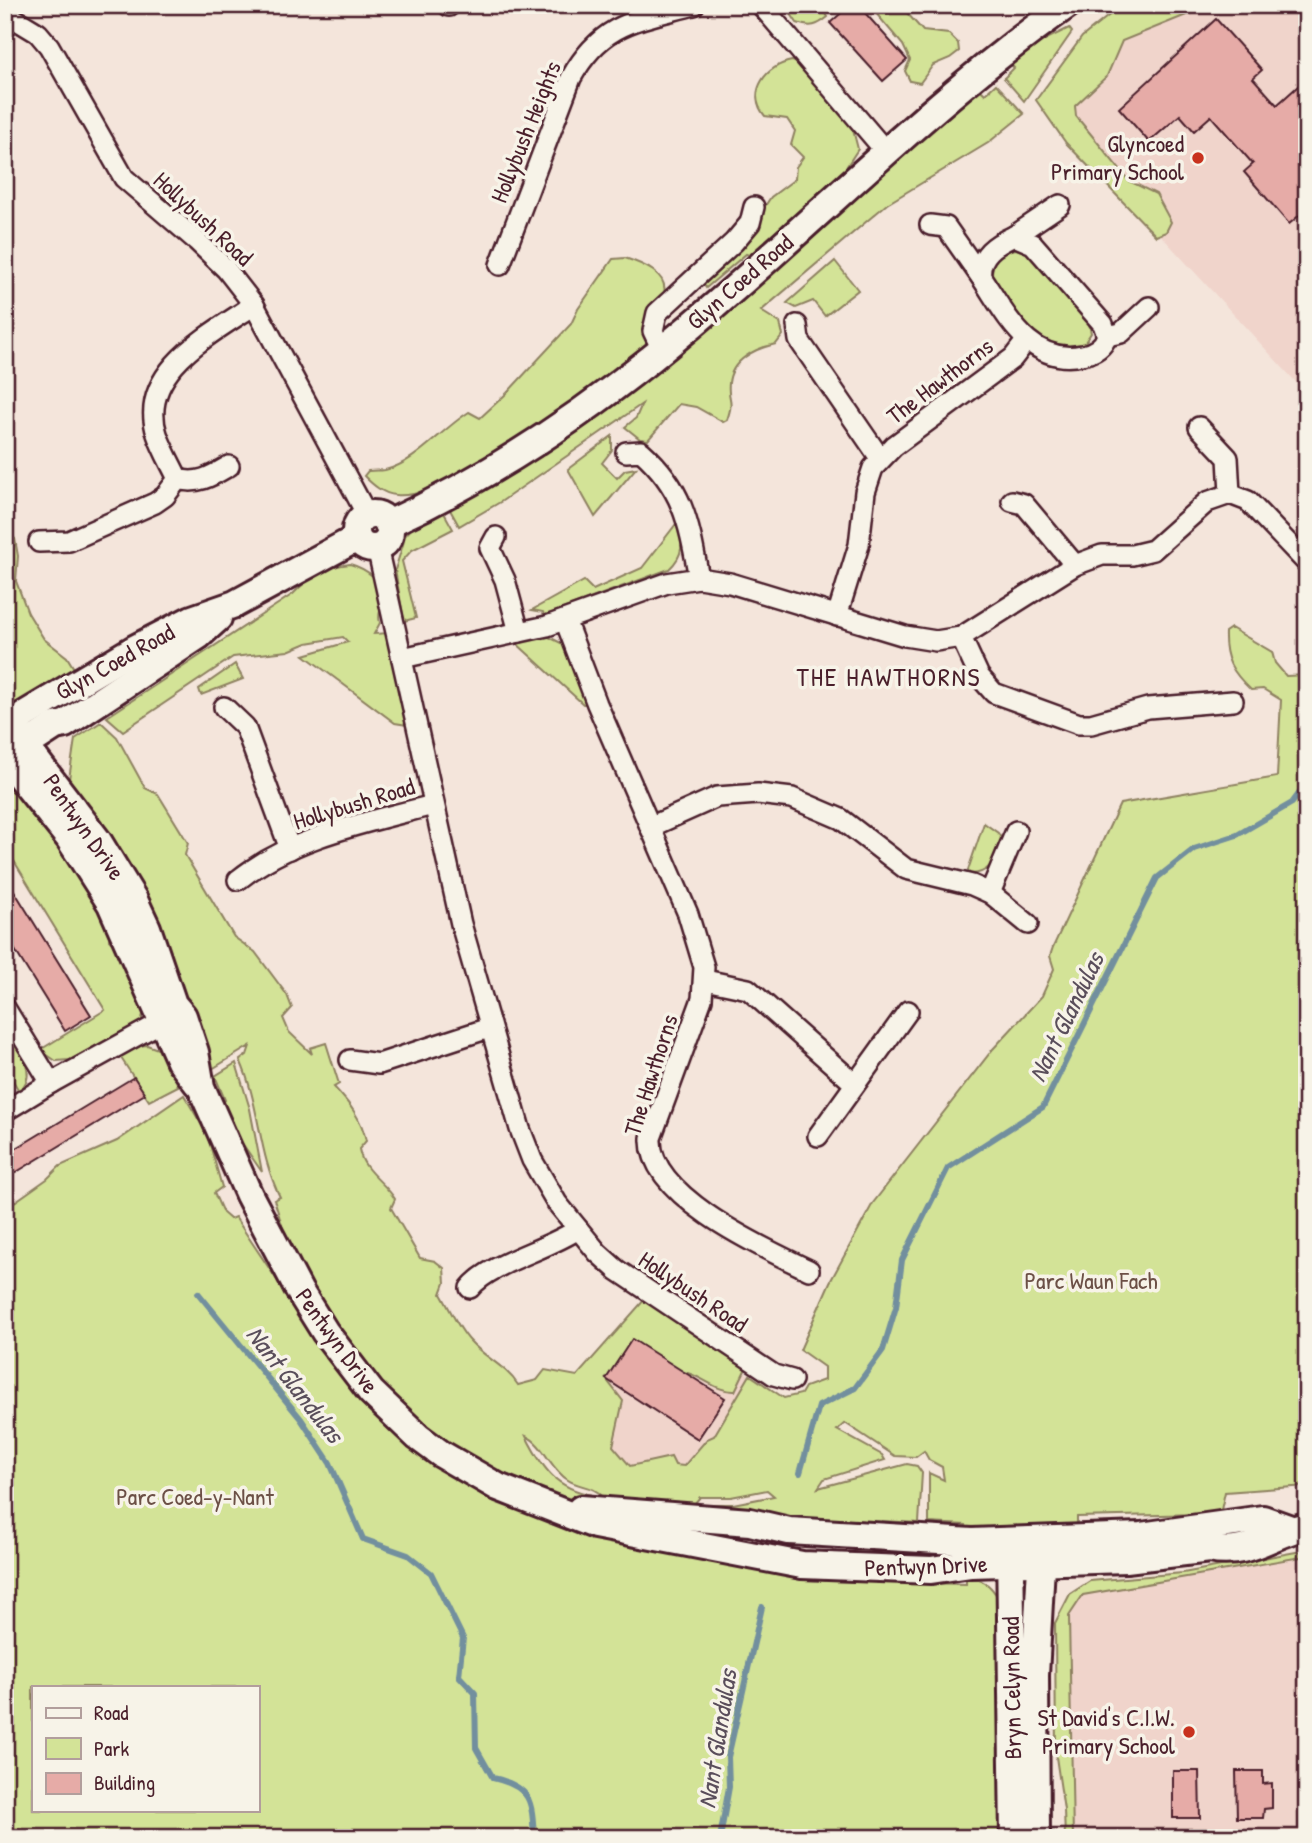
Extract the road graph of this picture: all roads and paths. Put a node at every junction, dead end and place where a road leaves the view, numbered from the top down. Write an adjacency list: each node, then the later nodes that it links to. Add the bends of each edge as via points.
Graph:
1 (694, 5): 10 (street, Hollybush Heights, via 630,21 607,34 581,61)
2 (761, 5): 5 (street)
3 (1067, 5): 5 (street, Glyn Coed Road, via 1004,52)
4 (5, 13): 12 (street, Hollybush Road, via 49,46 124,178 226,269)
5 (887, 153): 17 (street, Glyn Coed Road)
6 (1060, 205): 9 (street)
7 (754, 207): 17 (street, via 750,223 734,242 657,313 653,331)
8 (930, 225): 11 (street, The Hawthorns, via 946,227)
9 (1014, 236): 11 (street, via 987,253); 15 (street, via 1033,244 1103,324)
10 (500, 265)
11 (981, 277): 16 (street, The Hawthorns)
12 (254, 305): 22 (street, via 176,361 160,385 153,415); 25 (street, Hollybush Road)
13 (1149, 307): 15 (street, The Hawthorns, via 1121,333)
14 (797, 325): 20 (street, The Hawthorns, via 799,340)
15 (1107, 336): 16 (street, The Hawthorns, via 1096,350 1079,356 1053,354)
16 (1026, 341): 20 (street, The Hawthorns, via 1013,358)
17 (662, 350): 25 (street, Glyn Coed Road, via 506,461)
18 (1199, 427): 23 (street, via 1228,458)
19 (626, 452): 30 (street, via 641,451 678,495)
20 (880, 458): 32 (street, The Hawthorns, via 867,484 859,545)
21 (229, 466): 22 (street, via 202,480)
22 (178, 479): 27 (street, via 155,503 69,541)
23 (1230, 494): 28 (street, via 1248,501); 29 (street, via 1207,502 1153,550 1101,555)
24 (1012, 501): 29 (street, via 1024,504)
25 (372, 531): 31 (street, Glyn Coed Road); 36 (street, Hollybush Road)
26 (496, 537): 34 (street, via 490,548)
27 (39, 542)
28 (1307, 564)
29 (1075, 565): 35 (street)
30 (699, 578): 32 (street, via 730,583); 33 (street, via 667,583)
31 (235, 604): 39 (street, Glyn Coed Road, via 198,636); 40 (street, Glyn Coed Road, via 192,619 24,715)
32 (837, 617): 35 (street, via 921,639)
33 (565, 620): 34 (street); 43 (street, The Hawthorns)
34 (520, 632): 36 (street)
35 (961, 637): 37 (street, via 979,676 994,693 1079,724 1148,708)
36 (402, 657): 42 (street, Hollybush Road)
37 (1233, 701)
38 (224, 707): 45 (street, Hollybush Road, via 245,727)
39 (65, 724): 40 (street, Glyn Coed Road); 41 (street, Glyn Coed Road, via 48,760)
40 (10, 748): 41 (street, Pentwyn Drive); 51 (street, Pentwyn Drive, via 111,904)
41 (48, 776): 51 (street, Pentwyn Drive, via 98,841 134,900 147,928)
42 (433, 805): 45 (street, Hollybush Road); 53 (street, Hollybush Road)
43 (650, 827): 47 (street, via 717,797 758,794 792,798 841,819 906,869 958,880); 49 (street, The Hawthorns, via 688,914)
44 (1016, 831): 47 (street)
45 (290, 849): 46 (street, Hollybush Road, via 262,860)
46 (238, 880)
47 (990, 893): 48 (street)
48 (1028, 924)
49 (705, 980): 56 (street, via 748,989); 60 (street, The Hawthorns, via 651,1138 654,1162 672,1186 735,1232)
50 (5, 1008): 55 (street)
51 (166, 1010): 55 (street, via 156,1025); 65 (street, Pentwyn Drive, via 180,1061 201,1087 277,1252 325,1332 357,1375 418,1437 468,1472 595,1525 802,1565 931,1570)
52 (908, 1011): 56 (street)
53 (489, 1028): 54 (street, via 379,1064); 59 (street, Hollybush Road, via 532,1160)
54 (350, 1060)
55 (51, 1083): 57 (street)
56 (855, 1084): 58 (street)
57 (5, 1111)
58 (818, 1136)
59 (578, 1229): 61 (street, via 557,1243 480,1276); 62 (street, Hollybush Road, via 598,1253 655,1297 774,1375)
60 (809, 1270)
61 (470, 1289)
62 (792, 1380)
63 (1299, 1528): 64 (street, Pentwyn Drive, via 1266,1543 1220,1552 1210,1549 1126,1559)
64 (1042, 1550): 65 (street, Pentwyn Drive); 67 (street, Bryn Celyn Road, via 1035,1675)
65 (1011, 1551): 66 (street, Bryn Celyn Road)
66 (1014, 1838)
67 (1036, 1838)

